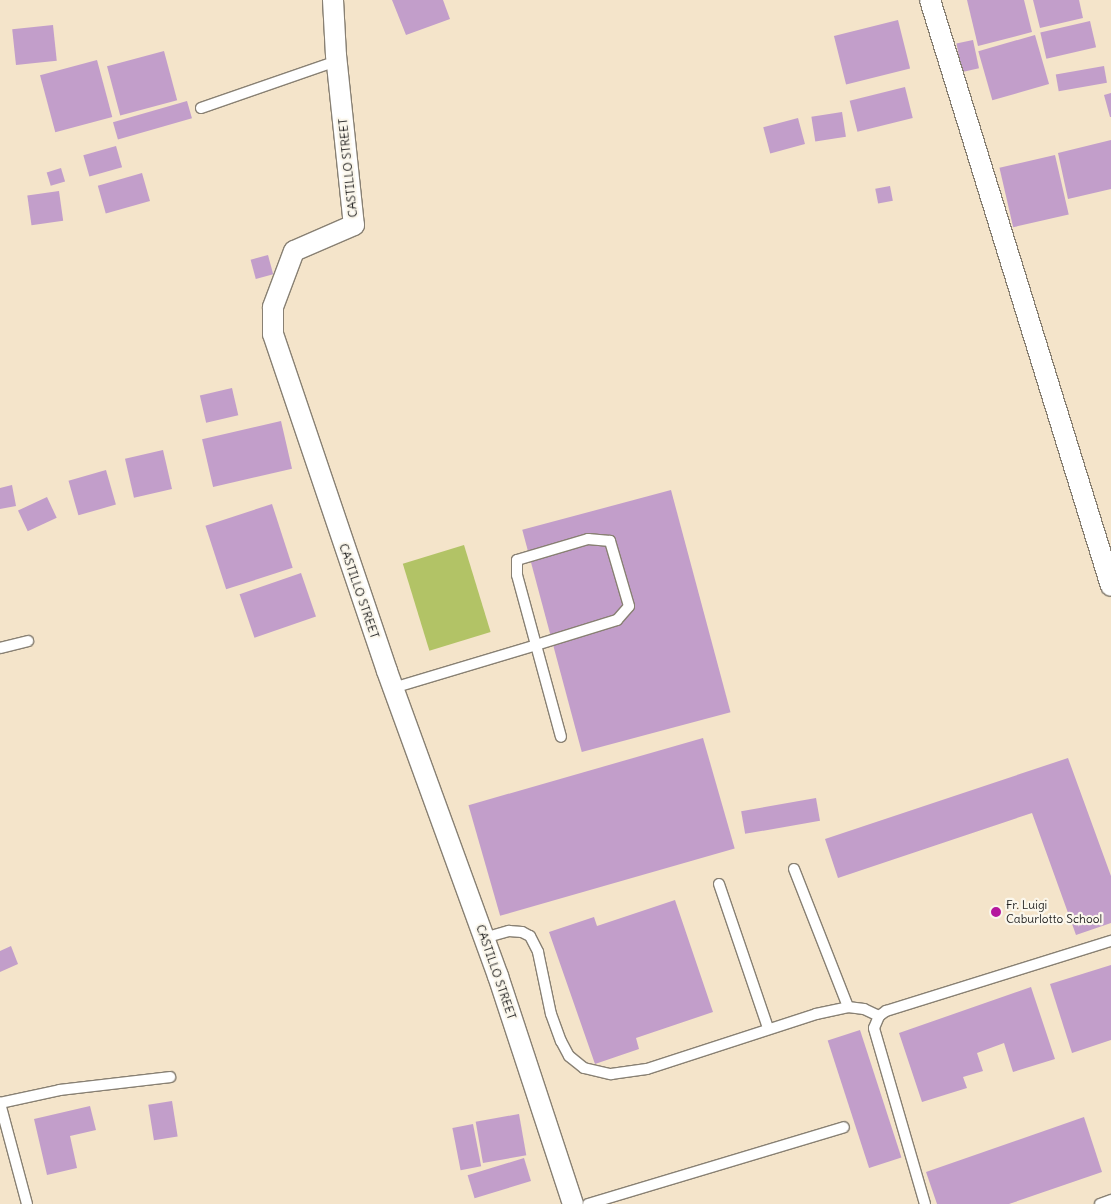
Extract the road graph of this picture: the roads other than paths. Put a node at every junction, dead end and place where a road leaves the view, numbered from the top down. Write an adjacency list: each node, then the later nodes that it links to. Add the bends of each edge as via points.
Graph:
1 (333, 0): 3 (street, CASTILLO STREET)
2 (930, 0): 5 (street)
3 (337, 61): 4 (lane); 9 (street, CASTILLO STREET, via 354,225 294,251 273,307 273,334)
4 (201, 108)
5 (1111, 586)
6 (28, 641): 8 (lane)
7 (536, 645): 7 (lane, via 617,620 629,606 610,541 588,538 517,560 517,575); 9 (lane); 10 (lane)
8 (0, 648)
9 (393, 688): 13 (street, CASTILLO STREET)
10 (561, 737)
11 (794, 868): 15 (lane)
12 (719, 884): 17 (lane)
13 (484, 938): 17 (lane, via 509,931 530,936 538,952 545,995 560,1041 569,1056 584,1068 611,1074 647,1069); 22 (street, CASTILLO STREET)
14 (1111, 941): 16 (lane, via 886,1011)
15 (848, 1007): 16 (lane, via 864,1009); 17 (lane)
16 (879, 1016): 24 (lane, via 874,1028)
17 (768, 1028)
18 (170, 1077): 21 (lane, via 60,1090 0,1103)
19 (844, 1127): 23 (lane)
20 (1111, 1200): 25 (lane)
21 (27, 1204)
22 (573, 1204)
23 (588, 1204)
24 (925, 1204)
25 (1100, 1204)

